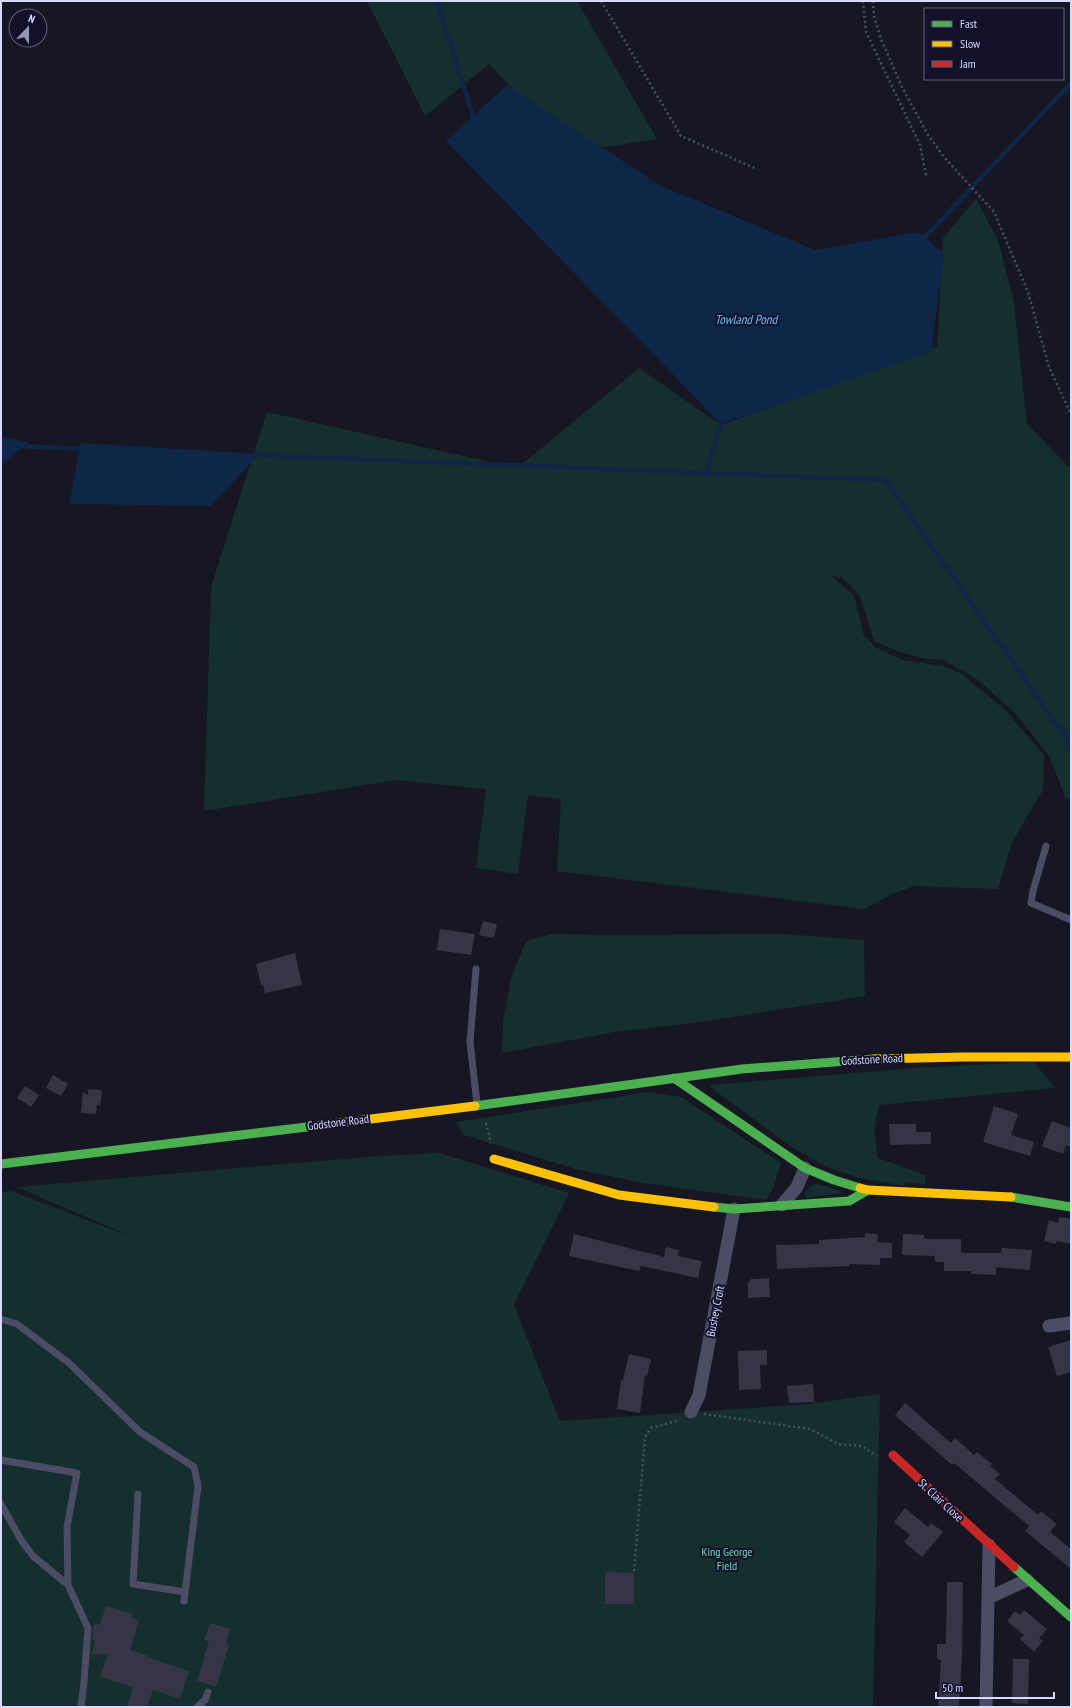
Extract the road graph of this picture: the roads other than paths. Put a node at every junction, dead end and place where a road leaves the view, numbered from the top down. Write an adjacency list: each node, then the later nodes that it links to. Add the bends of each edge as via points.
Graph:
1 (1046, 846): 2 (lane, via 1032,903)
2 (1071, 920)
3 (476, 969): 6 (lane, via 470,1042)
4 (1071, 1057): 5 (main road, Godstone Road, via 883,1057 783,1065)
5 (674, 1078): 6 (main road, Godstone Road); 9 (main road)
6 (477, 1106): 8 (main road, Godstone Road, via 130,1146)
7 (494, 1159): 13 (main road, via 619,1195)
8 (1, 1164)
9 (805, 1168): 10 (main road); 11 (street, via 797,1187)
10 (868, 1190): 11 (main road, via 848,1201); 12 (main road, via 1009,1197)
11 (782, 1205): 13 (main road)
12 (1071, 1207)
13 (734, 1209): 17 (street, Bushey Croft, via 699,1395)
14 (1, 1318): 25 (lane, via 17,1324 69,1363 140,1432 194,1468 198,1486)
15 (1071, 1323): 16 (street)
16 (1049, 1326)
17 (691, 1412)
18 (893, 1455): 22 (main road, St. Clair Close)
19 (1, 1460): 24 (lane, via 76,1473 67,1527)
20 (138, 1494): 25 (lane, via 133,1584)
21 (1, 1504): 24 (lane, via 33,1556)
22 (989, 1545): 23 (main road, St. Clair Close); 26 (street)
23 (1028, 1580): 26 (street); 28 (main road, St. Clair Close)
24 (68, 1586): 30 (lane, via 88,1628)
25 (185, 1592): 27 (lane)
26 (988, 1598): 32 (street)
27 (184, 1601)
28 (1071, 1617)
29 (208, 1692): 31 (lane, via 205,1700)
30 (81, 1707)
31 (197, 1707)
32 (986, 1707)

